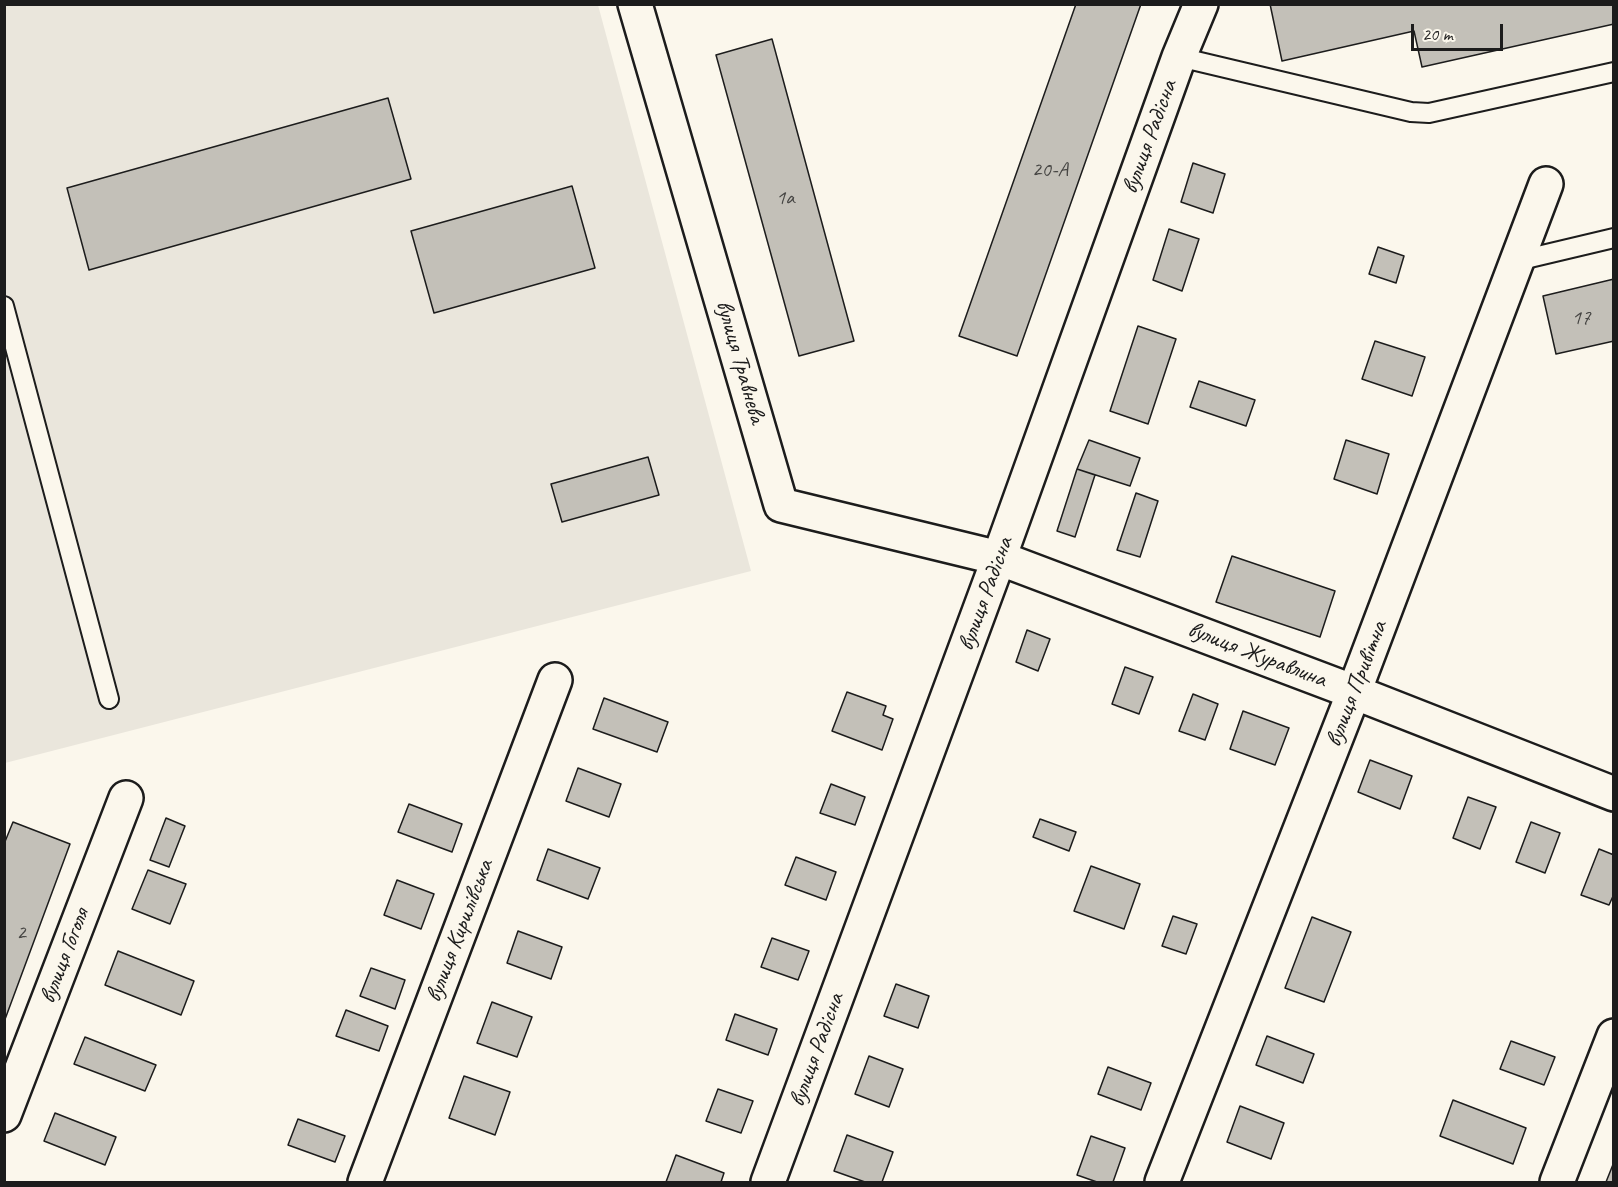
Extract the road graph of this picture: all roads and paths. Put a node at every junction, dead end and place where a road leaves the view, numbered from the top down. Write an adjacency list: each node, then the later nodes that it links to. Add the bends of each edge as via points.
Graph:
1 (635, 4): 9 (street, вулиця Травнева, via 781,505)
2 (1201, 4): 3 (street, вулиця Радісна)
3 (1179, 57): 4 (lane, via 1429,113); 9 (street, вулиця Радісна)
4 (1614, 72)
5 (1546, 184): 7 (street, вулиця Привітна)
6 (1614, 238): 7 (lane)
7 (1517, 261): 11 (street, вулиця Привітна)
8 (4, 306): 12 (lane)
9 (999, 558): 11 (street, вулиця Журавлина); 18 (street, вулиця Радісна)
10 (555, 680): 17 (street, вулиця Кирилівська)
11 (1354, 692): 13 (street, вулиця Журавлина); 19 (street, вулиця Привітна)
12 (109, 699)
13 (1614, 794)
14 (126, 798): 16 (street, вулиця Гоголя)
15 (1614, 1036): 20 (street)
16 (4, 1115)
17 (364, 1182)
18 (768, 1182)
19 (1162, 1182)
20 (1557, 1182)

